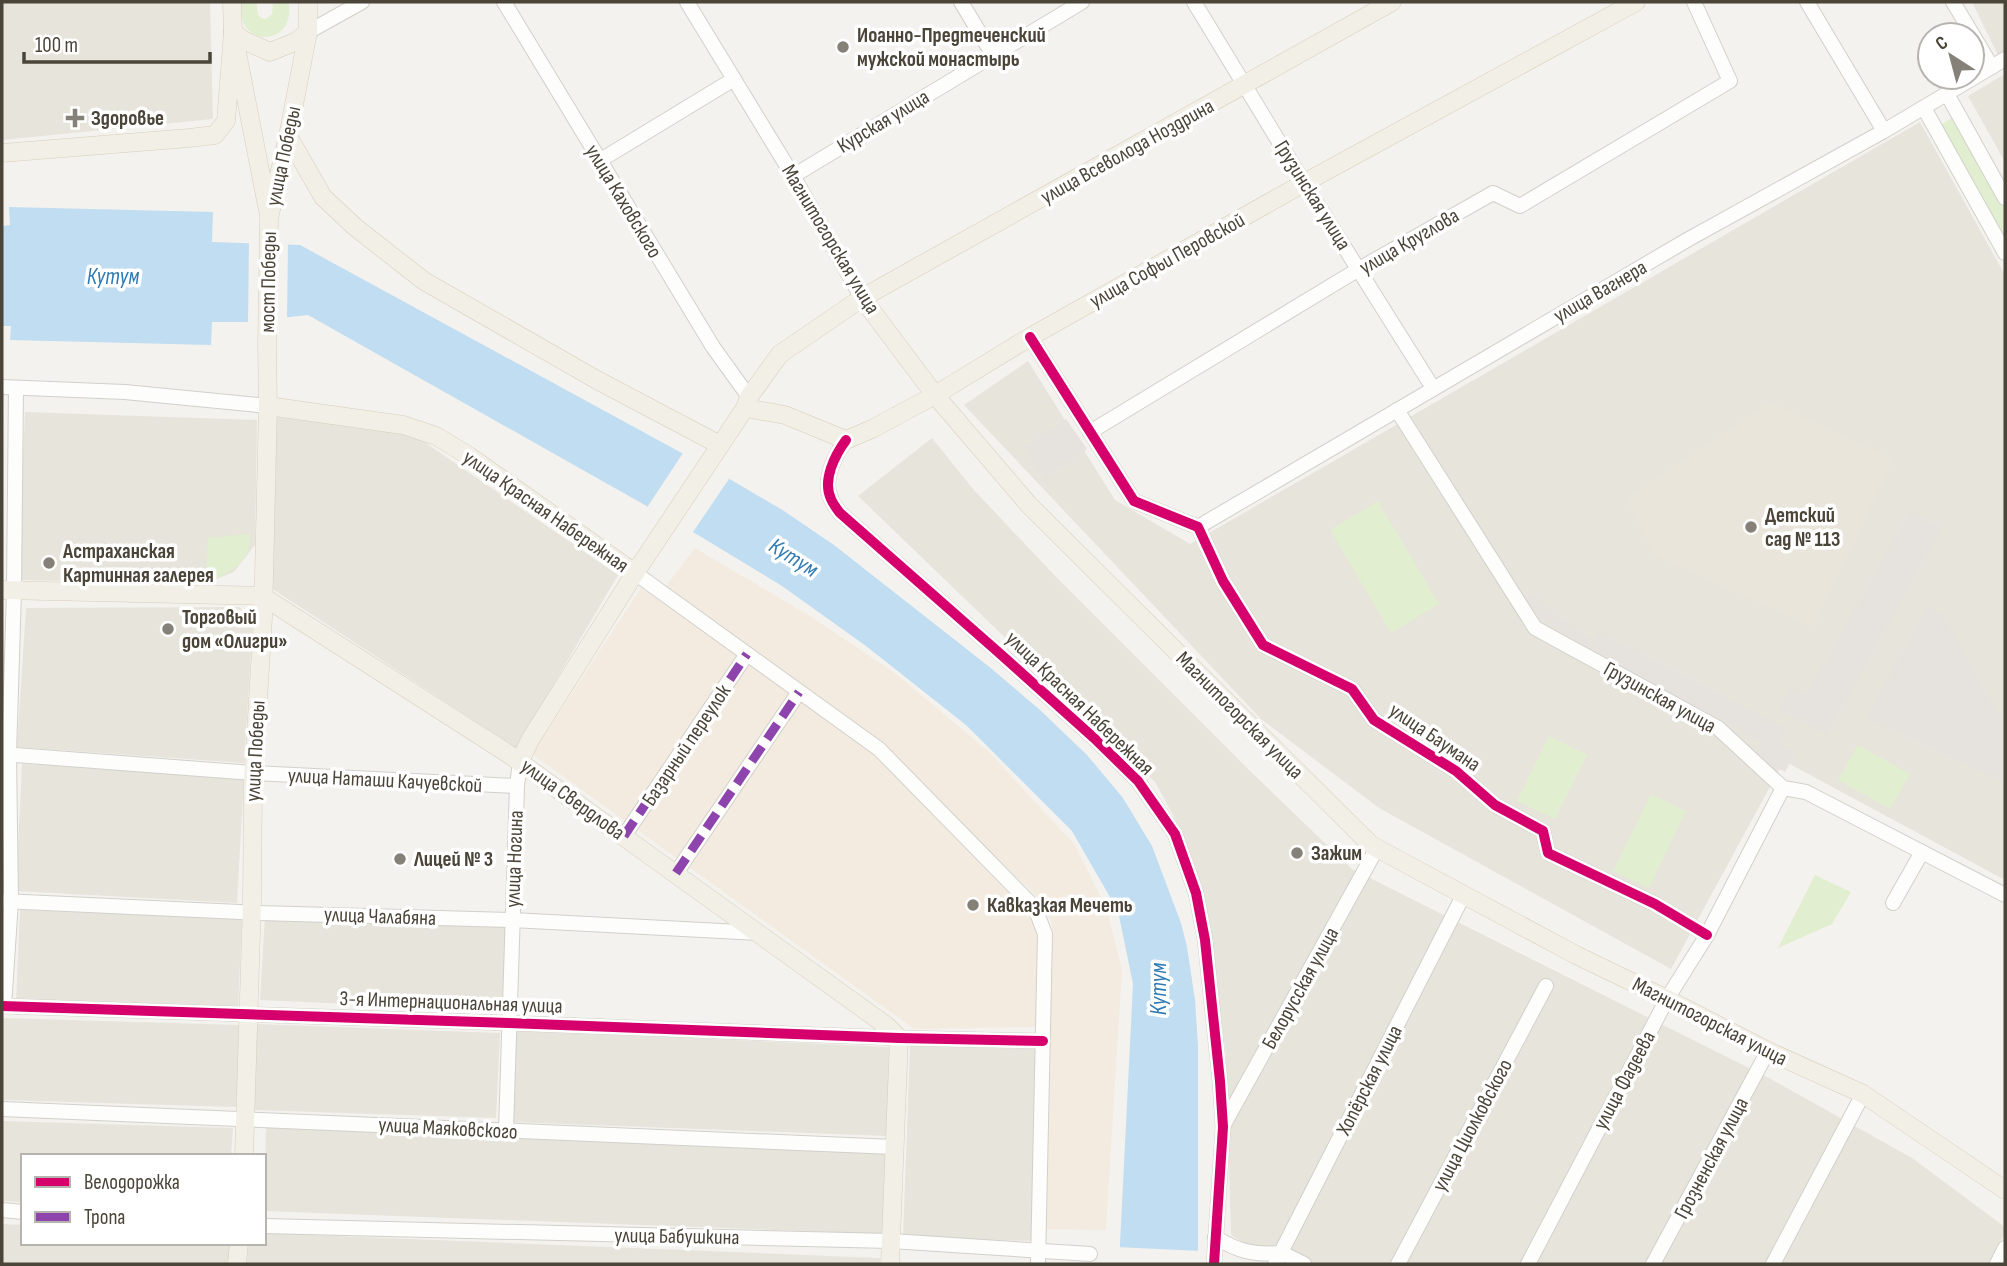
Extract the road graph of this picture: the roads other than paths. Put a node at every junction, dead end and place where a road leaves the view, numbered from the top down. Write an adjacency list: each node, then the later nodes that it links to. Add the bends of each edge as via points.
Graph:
1 (233, 2): 14 (main road, улица Победы)
2 (308, 2): 15 (main road, улица Победы)
3 (362, 2): 15 (street)
4 (503, 2): 26 (street, улица Каховского)
5 (687, 2): 19 (street, Магнитогорская улица)
6 (961, 2): 16 (street)
7 (1082, 2): 16 (street, Курская улица)
8 (1194, 2): 20 (street, Грузинская улица)
9 (1392, 2): 20 (main road, улица Всеволода Ноздрина)
10 (1636, 2): 28 (main road, улица Софьи Перовской)
11 (1694, 2): 32 (street, улица Круглова, via 1730,81 1520,206 1493,193)
12 (1807, 2): 23 (street)
13 (1953, 2): 18 (street)
14 (233, 32): 15 (main road, via 270,52); 25 (main road, via 226,121 215,135); 30 (main road, улица Победы)
15 (308, 32): 24 (main road, улица Победы)
16 (993, 55): 27 (street, Курская улица)
17 (2005, 59): 18 (street, улица Вагнера)
18 (1992, 67): 21 (street, улица Вагнера)
19 (734, 79): 26 (street); 27 (street, Магнитогорская улица)
20 (1244, 85): 28 (street, Грузинская улица); 33 (main road, улица Всеволода Ноздрина)
21 (1947, 94): 22 (street, улица Вагнера); 29 (street)
22 (1924, 108): 23 (street, улица Вагнера); 31 (street)
23 (1884, 131): 37 (street, улица Вагнера)
24 (288, 136): 30 (main road, улица Победы); 44 (main road, via 323,197 424,281)
25 (2, 153)
26 (599, 162): 39 (street, улица Каховского)
27 (793, 176): 33 (street, Магнитогорская улица)
28 (1304, 183): 32 (street, Грузинская улица); 34 (main road, улица Софьи Перовской)
29 (2005, 198)
30 (269, 218): 35 (main road, мост Победы)
31 (2005, 253)
32 (1359, 269): 37 (street, Грузинская улица); 42 (street, улица Круглова)
33 (862, 298): 38 (main road, Магнитогорская улица); 39 (main road, улица Всеволода Ноздрина, via 780,354)
34 (1030, 337): 38 (main road, улица Софьи Перовской); 42 (street)
35 (267, 346): 40 (main road, улица Победы)
36 (9, 387): 40 (street, улица Красная Набережная, via 125,392); 47 (street)
37 (1433, 388): 41 (street, улица Вагнера)
38 (935, 395): 43 (main road, улица Софьи Перовской); 57 (main road, Магнитогорская улица, via 1029,505)
39 (747, 402): 43 (main road); 44 (main road)
40 (268, 406): 46 (main road, улица Красная Набережная, via 403,425 436,436); 48 (main road, улица Победы)
41 (1397, 410): 45 (street, улица Вагнера); 55 (street, Грузинская улица, via 1535,628 1718,728)
42 (1090, 432): 45 (street, via 1134,501)
43 (846, 440): 79 (street, улица Красная Набережная, via 829,473 829,496 840,513 1094,738 1138,781 1175,834 1196,893 1205,940)
44 (715, 452): 46 (main road, улица Ногина)
45 (1198, 527): 67 (street, улица Баумана, via 1223,580 1263,645 1352,689 1374,720 1457,771 1495,805 1543,831 1548,853)
46 (635, 573): 49 (street, улица Красная Набережная); 52 (main road, улица Ногина)
47 (8, 591): 48 (main road); 51 (street)
48 (262, 596): 52 (main road, улица Свердлова); 53 (main road, улица Победы)
49 (747, 654): 50 (street, улица Красная Набережная); 56 (street, Базарный переулок)
50 (799, 692): 59 (street); 74 (street, улица Красная Набережная, via 879,750 1035,908 1045,934)
51 (5, 754): 53 (street, улица Наташи Качуевской); 62 (street)
52 (520, 761): 54 (street, улица Ногина); 56 (main road, улица Свердлова)
53 (253, 773): 54 (street, улица Наташи Качуевской); 64 (main road, улица Победы)
54 (517, 786): 65 (street, улица Ногина)
55 (1783, 788): 58 (street, Грузинская улица, via 1806,792); 67 (street, улица Фадеева)
56 (624, 836): 59 (main road, улица Свердлова)
57 (1377, 848): 61 (main road, Магнитогорская улица); 79 (street, Белорусская улица)
58 (1922, 852): 60 (street, Грузинская улица); 63 (street)
59 (676, 873): 66 (main road, улица Свердлова)
60 (2005, 895)
61 (1463, 896): 69 (main road, Магнитогорская улица); 93 (street, Хопёрская улица)
62 (6, 901): 64 (street, улица Чалабяна); 70 (street)
63 (1893, 903)
64 (252, 912): 65 (street, улица Чалабяна); 71 (main road, улица Победы)
65 (512, 920): 66 (street, улица Чалабяна); 72 (street, улица Ногина)
66 (759, 933): 73 (main road, улица Свердлова)
67 (1707, 935): 69 (street, улица Фадеева)
68 (1546, 986): 98 (street, улица Циолковского)
69 (1667, 999): 75 (main road, Магнитогорская улица); 99 (street, улица Фадеева)
70 (3, 1006): 71 (street, 3-я Интернациональная улица)
71 (249, 1014): 72 (street, 3-я Интернациональная улица); 78 (main road, улица Победы)
72 (509, 1023): 73 (street, 3-я Интернациональная улица); 80 (street, улица Ногина)
73 (899, 1038): 74 (street, 3-я Интернациональная улица); 81 (main road)
74 (1043, 1041): 92 (street, улица Красная Набережная)
75 (1768, 1051): 76 (main road, Магнитогорская улица); 100 (street, Грозненская улица)
76 (1863, 1094): 83 (main road, Магнитогорская улица); 101 (street)
77 (2, 1109): 78 (street, улица Маяковского)
78 (245, 1118): 80 (street, улица Маяковского); 82 (main road, улица Победы)
79 (1223, 1127): 87 (street, улица Красная Набережная)
80 (506, 1130): 81 (street, улица Маяковского)
81 (894, 1147): 88 (main road)
82 (244, 1154)
83 (2005, 1190)
84 (2, 1210): 85 (street)
85 (21, 1212)
86 (266, 1227): 88 (street, улица Бабушкина)
87 (1215, 1237): 93 (street, via 1233,1248); 96 (street, улица Красная Набережная)
88 (891, 1241): 92 (street, улица Бабушкина); 95 (main road)
89 (239, 1245): 94 (main road)
90 (2005, 1248): 102 (street)
91 (1090, 1254): 92 (street, улица Бабушкина)
92 (1038, 1258)
93 (1278, 1258): 97 (street)
94 (237, 1264)
95 (890, 1264)
96 (1214, 1264)
97 (1304, 1264)
98 (1398, 1264)
99 (1528, 1264)
100 (1653, 1264)
101 (1773, 1264)
102 (1997, 1264)

